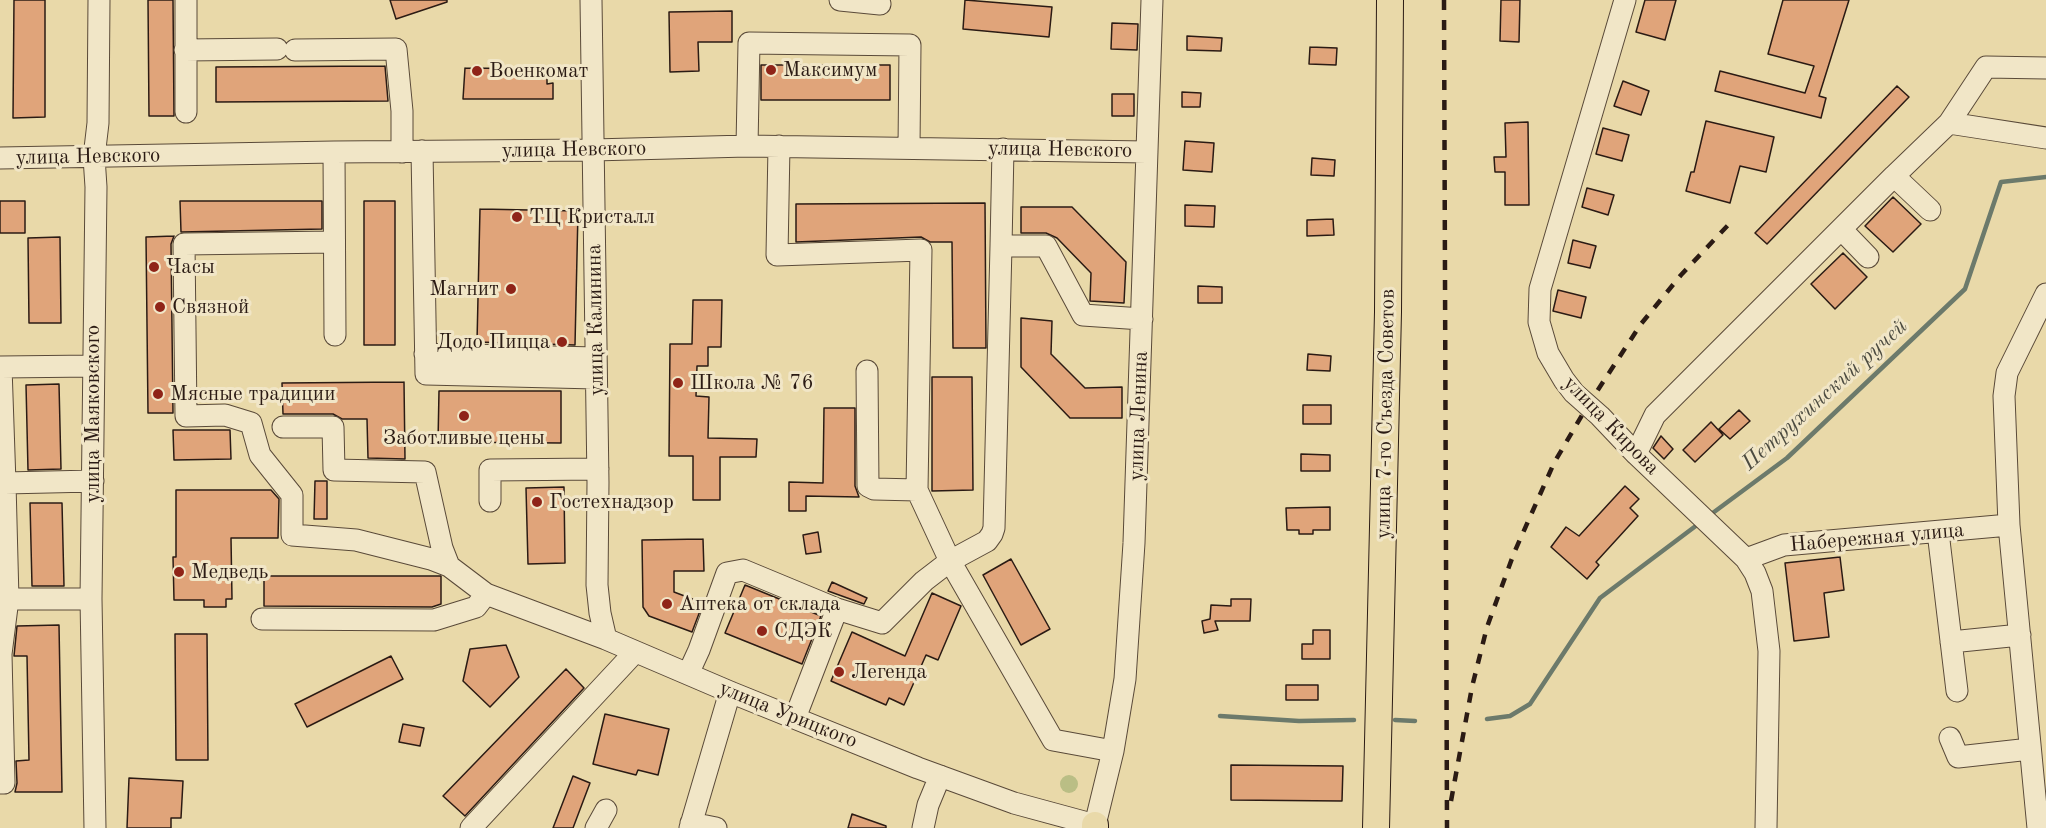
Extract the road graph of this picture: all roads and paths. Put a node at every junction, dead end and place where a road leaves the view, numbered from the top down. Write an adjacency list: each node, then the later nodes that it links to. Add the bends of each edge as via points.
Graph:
1 (99, 0): 22 (street, улица Маяковского)
2 (186, 0): 9 (street)
3 (591, 0): 18 (street, улица Калинина)
4 (840, 0): 8 (street)
5 (1152, 0): 21 (street, улица Ленина)
6 (1390, 0): 74 (main road, улица 7-го Съезда Советов, via 1388,312)
7 (1625, 0): 37 (street, улица Кирова, via 1540,289 1539,322 1548,353 1564,380)
8 (880, 4)
9 (185, 50): 11 (street); 20 (street, via 396,49 402,111)
10 (2046, 68): 12 (street, via 1986,67)
11 (186, 112)
12 (1949, 123): 13 (street); 24 (street)
13 (2046, 138)
14 (747, 146): 15 (street, улица Невского); 16 (street, via 749,43 910,45); 18 (street, улица Невского)
15 (779, 146): 16 (street, улица Невского); 41 (street, via 777,255 921,250)
16 (909, 148): 17 (street, улица Невского)
17 (1003, 149): 21 (street, улица Невского); 28 (street)
18 (593, 150): 20 (street, улица Невского); 34 (street, улица Калинина)
19 (334, 152): 20 (street, улица Невского); 22 (street, улица Невского); 27 (street)
20 (412, 152): 34 (street, via 425,354)
21 (1148, 152): 31 (street, улица Ленина)
22 (94, 157): 23 (street, улица Невского); 33 (street, улица Маяковского)
23 (0, 158)
24 (1894, 176): 25 (street); 26 (street)
25 (1930, 210)
26 (1841, 229): 29 (street); 37 (street, via 1655,414)
27 (334, 242): 32 (street); 47 (street, улица Урицкого, via 184,244 186,416 225,415 251,423 260,455 292,495 292,535 356,540)
28 (1001, 246): 31 (street, via 1046,246 1083,315); 46 (street, via 994,528 987,540)
29 (1868, 256)
30 (2046, 294): 43 (street, via 2007,373 2004,396)
31 (1142, 319): 65 (street, улица Ленина, via 1125,680)
32 (335, 335)
33 (93, 366): 39 (street, улица Маяковского); 40 (street, via 1,367)
34 (596, 368): 38 (street, улица Калинина)
35 (867, 371): 41 (street, via 868,486)
36 (283, 427): 47 (street, via 333,427 334,470 425,472)
37 (1636, 454): 45 (street, улица Кирова)
38 (598, 469): 42 (street, via 490,471); 54 (street, улица Калинина, via 597,585)
39 (93, 481): 40 (street); 50 (street, улица Маяковского)
40 (5, 483): 49 (street)
41 (917, 490): 46 (street)
42 (490, 501)
43 (2009, 525): 44 (street, Набережная улица); 53 (street)
44 (1938, 532): 45 (street, Набережная улица, via 1784,545); 55 (street)
45 (1746, 559): 75 (street, улица Кирова, via 1762,591 1769,651)
46 (950, 561): 51 (street, via 882,623); 65 (street, via 1053,740)
47 (449, 566): 48 (street, улица Урицкого)
48 (486, 594): 52 (street, via 476,608 434,620); 54 (street, улица Урицкого)
49 (8, 599): 50 (street); 57 (street)
50 (91, 599): 70 (street, улица Маяковского)
51 (837, 609): 58 (street, via 743,570 728,573); 61 (street)
52 (262, 619)
53 (2020, 635): 55 (street); 62 (street)
54 (606, 639): 56 (street, улица Урицкого)
55 (1951, 642): 59 (street)
56 (635, 652): 58 (street, улица Урицкого); 71 (street)
57 (1, 655): 67 (street, via 4,783)
58 (688, 674): 60 (street, улица Урицкого)
59 (1957, 691)
60 (730, 692): 61 (street, улица Урицкого); 68 (street)
61 (795, 718): 66 (street, улица Урицкого)
62 (2037, 718): 64 (street)
63 (1950, 738): 64 (street, via 1958,757)
64 (2030, 749): 76 (street)
65 (1113, 751): 69 (street, улица Ленина)
66 (940, 776): 69 (street, улица Урицкого); 73 (street)
67 (0, 783)
68 (690, 825): 72 (street)
69 (1095, 827)
70 (95, 828)
71 (471, 828)
72 (716, 828)
73 (923, 828)
74 (1376, 828)
75 (1766, 828)
76 (2038, 828)

